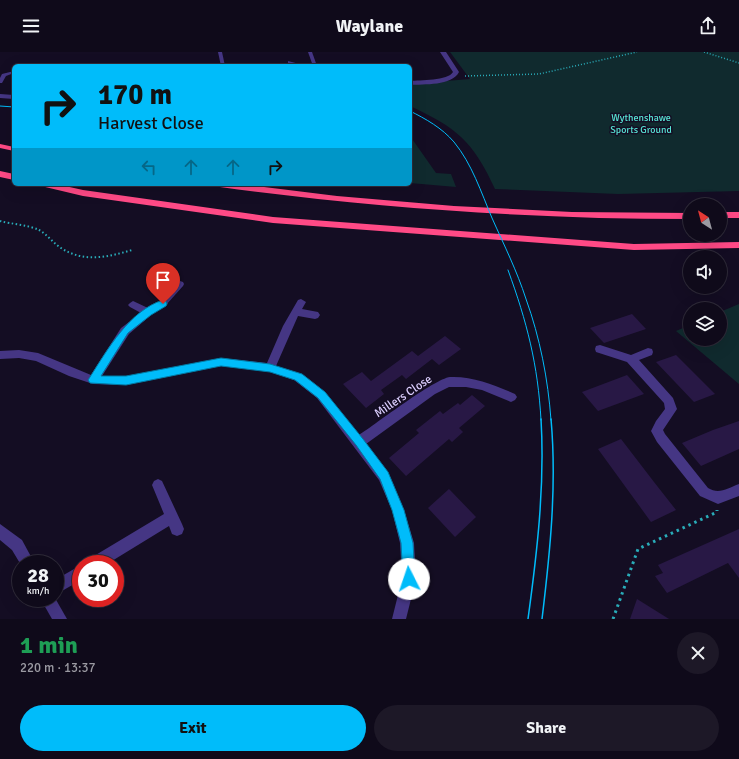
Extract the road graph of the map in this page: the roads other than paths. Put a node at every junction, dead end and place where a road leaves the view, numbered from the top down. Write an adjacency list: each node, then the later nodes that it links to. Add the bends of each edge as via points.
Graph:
1 (220, 52): 5 (lane)
2 (310, 52): 7 (lane)
3 (443, 52): 10 (street, via 454,67 454,76 445,80)
4 (290, 62): 6 (lane)
5 (223, 64)
6 (298, 64)
7 (314, 64)
8 (12, 73): 9 (lane, via 4,75)
9 (0, 82)
10 (412, 83)
11 (0, 96): 12 (street)
12 (12, 97)
13 (0, 146): 14 (highway)
14 (12, 149)
15 (0, 174): 16 (highway)
16 (12, 177)
17 (53, 186): 22 (highway, via 83,193 273,220 634,247)
18 (233, 186): 21 (highway, via 287,194 473,211 626,217)
19 (727, 215): 20 (highway)
20 (739, 215)
21 (683, 216)
22 (739, 245)
23 (180, 284): 25 (lane)
24 (301, 302): 28 (street)
25 (163, 304): 27 (street)
26 (134, 305): 27 (street)
27 (148, 312): 35 (street, via 125,331)
28 (295, 312): 29 (street); 34 (street)
29 (315, 315)
30 (600, 349): 33 (street)
31 (648, 352): 33 (street)
32 (0, 355): 35 (street, via 38,357)
33 (631, 359): 39 (street, via 669,401 671,409 668,417 659,425 657,431 704,492 718,499)
34 (270, 368): 35 (street, via 221,362 126,380); 37 (street, via 298,377 322,395)
35 (93, 380)
36 (511, 397): 37 (street, Millers Close, via 466,382 448,382 431,391)
37 (359, 442): 45 (street, via 384,476 398,510 407,543 409,579)
38 (158, 485): 42 (street, via 174,523)
39 (739, 490)
40 (0, 531): 41 (street, via 17,545)
41 (23, 555)
42 (112, 555)
43 (53, 607): 44 (street)
44 (60, 619)
45 (399, 619)

